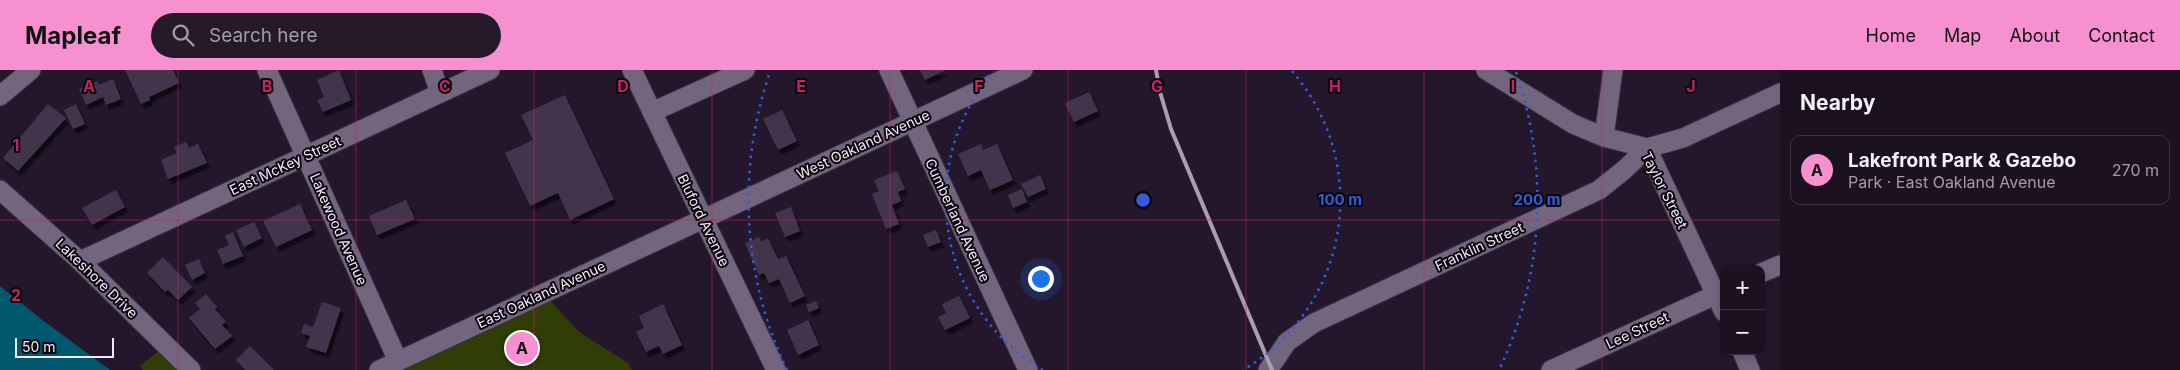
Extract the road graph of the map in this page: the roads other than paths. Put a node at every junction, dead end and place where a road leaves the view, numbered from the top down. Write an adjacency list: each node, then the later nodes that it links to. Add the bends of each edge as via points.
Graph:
1 (31, 70): 13 (street)
2 (267, 70): 18 (street, Lakewood Avenue)
3 (432, 70): 11 (street)
4 (490, 70): 11 (street, East McKey Street)
5 (632, 70): 14 (street, Bluford Avenue)
6 (745, 70): 14 (street)
7 (889, 70): 15 (street, Cumberland Avenue)
8 (1023, 70): 15 (street, West Oakland Avenue)
9 (1486, 70): 16 (street, Taylor Street, via 1573,124)
10 (1612, 70): 16 (street)
11 (440, 93): 18 (street, East McKey Street)
12 (1780, 93): 17 (street, Franklin Street, via 1682,138)
13 (0, 96)
14 (652, 112): 20 (street, Bluford Avenue)
15 (912, 121): 20 (street, West Oakland Avenue); 31 (street, Cumberland Avenue)
16 (1604, 137): 17 (street, Taylor Street)
17 (1647, 148): 24 (street, Taylor Street); 27 (street, Franklin Street, via 1598,190 1298,332)
18 (306, 155): 21 (street, East McKey Street); 26 (street, Lakewood Avenue)
19 (0, 190): 21 (street, Lakeshore Drive)
20 (704, 219): 26 (street, East Oakland Avenue); 30 (street, Bluford Avenue)
21 (80, 261): 28 (street, Lakeshore Drive)
22 (1780, 265): 23 (street)
23 (1765, 271)
24 (1720, 292): 32 (street, Lee Street)
25 (1744, 355): 33 (street)
26 (398, 361): 29 (street, East Oakland Avenue)
27 (1276, 365)
28 (191, 370)
29 (379, 370)
30 (776, 370)
31 (1028, 370)
32 (1551, 370)
33 (1750, 370)

